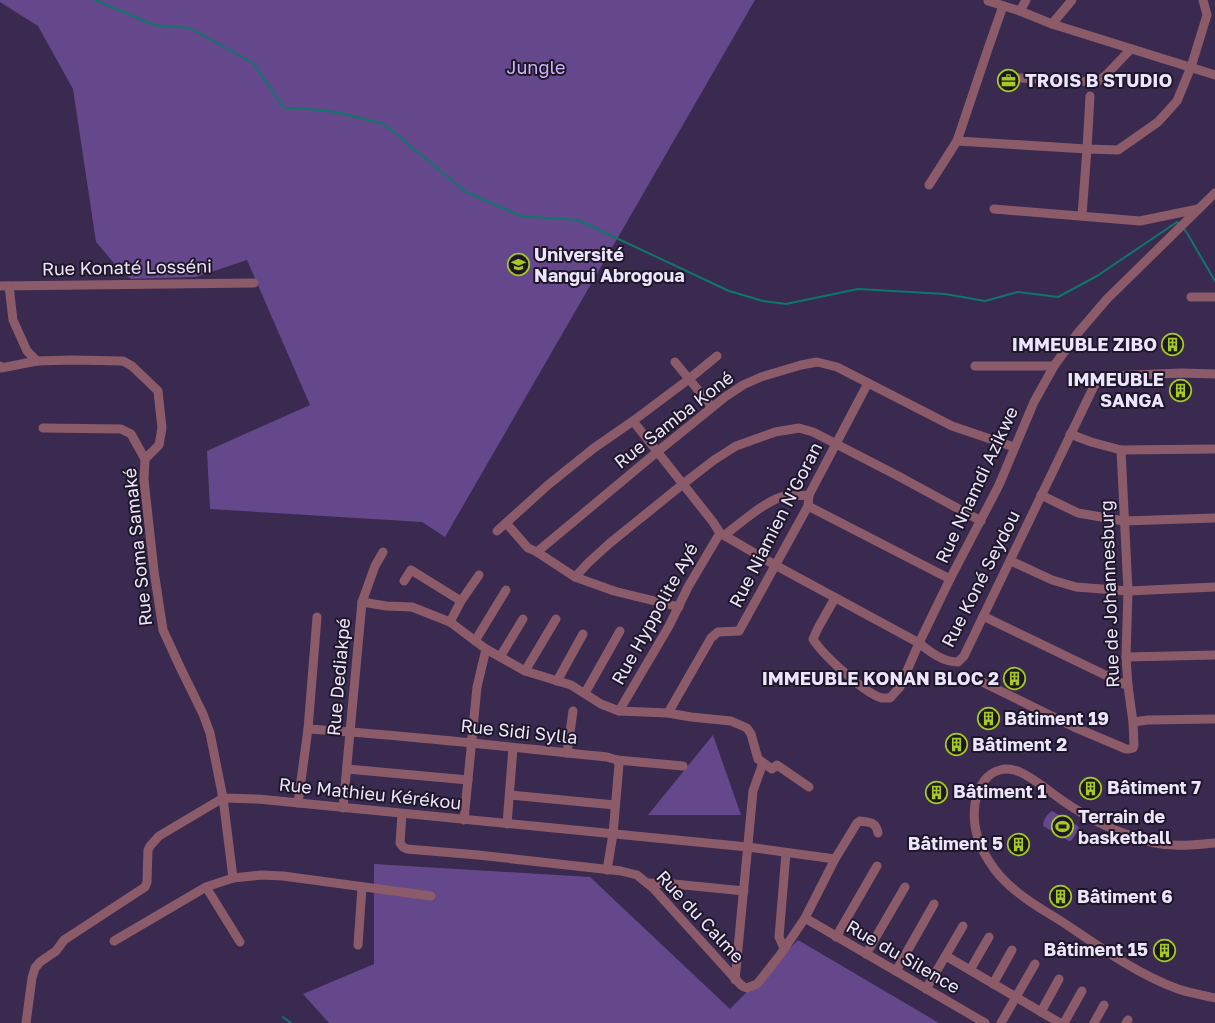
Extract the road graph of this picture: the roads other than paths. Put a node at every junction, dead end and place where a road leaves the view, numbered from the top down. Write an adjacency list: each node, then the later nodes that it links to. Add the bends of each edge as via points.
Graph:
1 (1026, 0): 6 (street)
2 (1072, 0): 7 (street)
3 (1203, 0): 9 (street, via 1207,15)
4 (988, 1): 5 (street)
5 (1003, 6): 6 (street); 13 (street)
6 (1020, 11): 7 (street)
7 (1052, 24): 8 (street)
8 (1131, 49): 9 (street); 11 (street, via 1097,82)
9 (1191, 67): 10 (street); 14 (street, via 1177,102 1158,122 1118,150)
10 (1215, 75)
11 (1002, 77)
12 (1090, 96): 14 (street)
13 (957, 140): 14 (street); 15 (street)
14 (1087, 149): 19 (street)
15 (929, 185)
16 (1215, 193): 18 (street, Rue Nnamdi Azikwe)
17 (994, 209): 19 (street)
18 (1198, 209): 19 (street, via 1140,221); 29 (street, Rue Nnamdi Azikwe, via 1107,299)
19 (1082, 215)
20 (254, 283): 21 (street, Rue Konaté Losséni)
21 (5, 286): 25 (street, via 13,320 27,351)
22 (1191, 296): 23 (street)
23 (1215, 297)
24 (718, 356): 31 (street)
25 (36, 361): 27 (street); 42 (street, via 123,361 132,366 158,391 162,428 160,444)
26 (675, 362): 31 (street)
27 (0, 366)
28 (975, 366): 29 (street)
29 (1054, 366): 38 (street, Rue Nnamdi Azikwe)
30 (1215, 374): 36 (street, Rue Koné Seydou, via 1181,372 1104,378 1094,386)
31 (689, 379): 33 (street); 34 (street)
32 (868, 383): 33 (street, Rue Samba Koné, via 837,367 817,362 743,385); 37 (street, Rue Niamien N'Goran); 38 (street, Rue Samba Koné, via 952,426)
33 (712, 407): 41 (street, Rue Samba Koné)
34 (634, 421): 41 (street, Rue Koné Seydou); 50 (street, via 571,466)
35 (42, 428): 42 (street, Rue Soma Samaké, via 121,429 131,434)
36 (1070, 434): 40 (street); 45 (street, Rue Koné Seydou)
37 (836, 445): 43 (street, via 799,428 775,432 736,446); 44 (street, Rue Niamien N'Goran); 48 (street)
38 (1014, 447): 48 (street, Rue Nnamdi Azikwe)
39 (1215, 449): 40 (street)
40 (1121, 450): 49 (street, Rue de Johannesburg)
41 (657, 452): 43 (street, Rue Koné Seydou); 54 (street, Rue Samba Koné)
42 (146, 460): 103 (street, Rue Soma Samaké, via 144,480 163,630 206,720)
43 (683, 484): 52 (street, Rue Koné Seydou); 58 (street, via 610,542)
44 (810, 495): 46 (street, Rue Niamien N'Goran); 52 (street, Rue Hyppolite Ayé, via 778,498)
45 (1041, 495): 49 (street, via 1078,513); 55 (street, Rue Koné Seydou)
46 (808, 506): 56 (street, Rue Niamien N'Goran); 59 (street)
47 (1215, 518): 49 (street)
48 (981, 521): 59 (street, Rue Nnamdi Azikwe)
49 (1124, 521): 63 (street, Rue de Johannesburg)
50 (506, 523): 51 (street); 54 (street, via 528,548)
51 (497, 531)
52 (722, 534): 56 (street, Rue Koné Seydou); 67 (street, Rue Hyppolite Ayé)
53 (383, 552): 66 (street, Rue Dediakpé)
54 (537, 552): 58 (street)
55 (1010, 561): 63 (street, via 1076,587); 68 (street, Rue Koné Seydou)
56 (775, 565): 64 (street, Rue Koné Seydou); 88 (street, Rue Niamien N'Goran, via 739,631 718,632 711,638)
57 (479, 575): 65 (street)
58 (575, 577): 67 (street, via 614,591)
59 (950, 579): 76 (street, Rue Nnamdi Azikwe)
60 (404, 581): 65 (street, via 411,570)
61 (1215, 587): 63 (street)
62 (506, 590): 75 (street)
63 (1128, 591): 80 (street, Rue de Johannesburg)
64 (835, 598): 76 (street, Rue Koné Seydou); 76 (street, Rue Nnamdi Azikwe, via 814,638 844,671 875,695 890,698 896,693)
65 (461, 601): 72 (street)
66 (362, 602): 72 (street, via 412,607); 92 (street, Rue Dediakpé)
67 (679, 607): 87 (street, Rue Hyppolite Ayé)
68 (983, 616): 76 (street, Rue Koné Seydou, via 958,662 947,660); 84 (street)
69 (318, 618): 91 (street)
70 (524, 619): 79 (street)
71 (556, 619): 81 (street)
72 (450, 622): 75 (street)
73 (620, 631): 85 (street)
74 (582, 634): 82 (street)
75 (474, 642): 77 (street)
76 (919, 643)
77 (486, 649): 79 (street); 93 (street, via 477,687)
78 (1215, 655): 80 (street)
79 (500, 657): 81 (street)
80 (1126, 657): 84 (street, Rue de Johannesburg)
81 (525, 671): 82 (street)
82 (557, 681): 85 (street)
83 (980, 681): 90 (street, Rue de Johannesburg, via 1129,750 1134,745)
84 (1128, 686): 90 (street, Rue de Johannesburg)
85 (585, 693): 87 (street)
86 (573, 711): 95 (street)
87 (619, 711): 88 (street)
88 (668, 713): 97 (street, via 731,721 747,728 758,760)
89 (1215, 719): 90 (street)
90 (1133, 722)
91 (308, 729): 92 (street, Rue Sidi Sylla); 104 (street)
92 (350, 732): 93 (street, Rue Sidi Sylla); 99 (street, Rue Dediakpé)
93 (471, 744): 94 (street, Rue Sidi Sylla); 100 (street)
94 (513, 748): 95 (street, Rue Sidi Sylla); 102 (street)
95 (567, 753): 96 (street, Rue Sidi Sylla)
96 (617, 760): 98 (street, Rue Sidi Sylla); 105 (street)
97 (763, 763): 101 (street, via 772,769 777,766); 113 (street, via 753,791)
98 (683, 766)
99 (347, 770): 100 (street); 106 (street, Rue Dediakpé)
100 (468, 780): 108 (street)
101 (809, 787)
102 (510, 795): 105 (street); 109 (street)
103 (223, 798): 104 (street, Rue Mathieu Kérékou); 118 (street, Rue Soma Samaké); 149 (street, via 159,836 148,850 145,887 64,940 56,951 40,962 32,978)
104 (298, 803): 106 (street, Rue Mathieu Kérékou)
105 (615, 805): 111 (street)
106 (343, 808): 107 (street, Rue Mathieu Kérékou)
107 (402, 814): 108 (street, Rue Mathieu Kérékou); 117 (street, Rue du Calme, via 400,843 407,849)
108 (464, 820): 109 (street, Rue Mathieu Kérékou)
109 (507, 824): 111 (street, Rue Mathieu Kérékou)
110 (878, 833): 115 (street, Rue du Calme, via 874,824 858,821)
111 (613, 834): 113 (street, Rue Mathieu Kérékou); 117 (street)
112 (1215, 843): 146 (street, via 1173,845 1124,834 1067,804 1012,769 990,774 975,802 974,817 981,847 1001,877 1018,892 1154,978 1179,989)
113 (748, 847): 114 (street, Rue Mathieu Kérékou); 123 (street)
114 (786, 852): 115 (street, Rue Mathieu Kérékou); 133 (street, via 779,937)
115 (835, 859): 126 (street, Rue du Calme)
116 (876, 866): 128 (street)
117 (607, 870): 119 (street, Rue du Calme, via 638,875)
118 (233, 878): 120 (street, via 262,875); 122 (street)
119 (648, 883): 123 (street); 141 (street, Rue du Calme)
120 (362, 887): 124 (street); 132 (street)
121 (905, 887): 135 (street)
122 (206, 888): 130 (street); 131 (street)
123 (744, 891): 141 (street)
124 (431, 896)
125 (934, 904): 139 (street)
126 (805, 918): 128 (street, Rue du Silence); 133 (street, Rue du Calme)
127 (963, 926): 136 (street)
128 (836, 937): 135 (street, Rue du Silence)
129 (989, 937): 138 (street)
130 (114, 941)
131 (240, 942)
132 (358, 945)
133 (784, 948): 141 (street, Rue du Calme, via 756,984 744,988)
134 (1012, 950): 142 (street)
135 (866, 954): 139 (street, Rue du Silence)
136 (946, 956): 138 (street); 143 (street)
137 (1035, 964): 145 (street)
138 (970, 970): 142 (street)
139 (896, 971): 143 (street, Rue du Silence)
140 (1059, 979): 148 (street)
141 (736, 980)
142 (993, 984): 145 (street)
143 (926, 989): 150 (street, Rue du Silence)
144 (1082, 991): 152 (street)
145 (1016, 997): 148 (street); 151 (street)
146 (1215, 998)
147 (1104, 1005): 153 (street)
148 (1041, 1012): 152 (street)
149 (26, 1023)
150 (985, 1023)
151 (1001, 1023)
152 (1062, 1023)
153 (1094, 1023)

